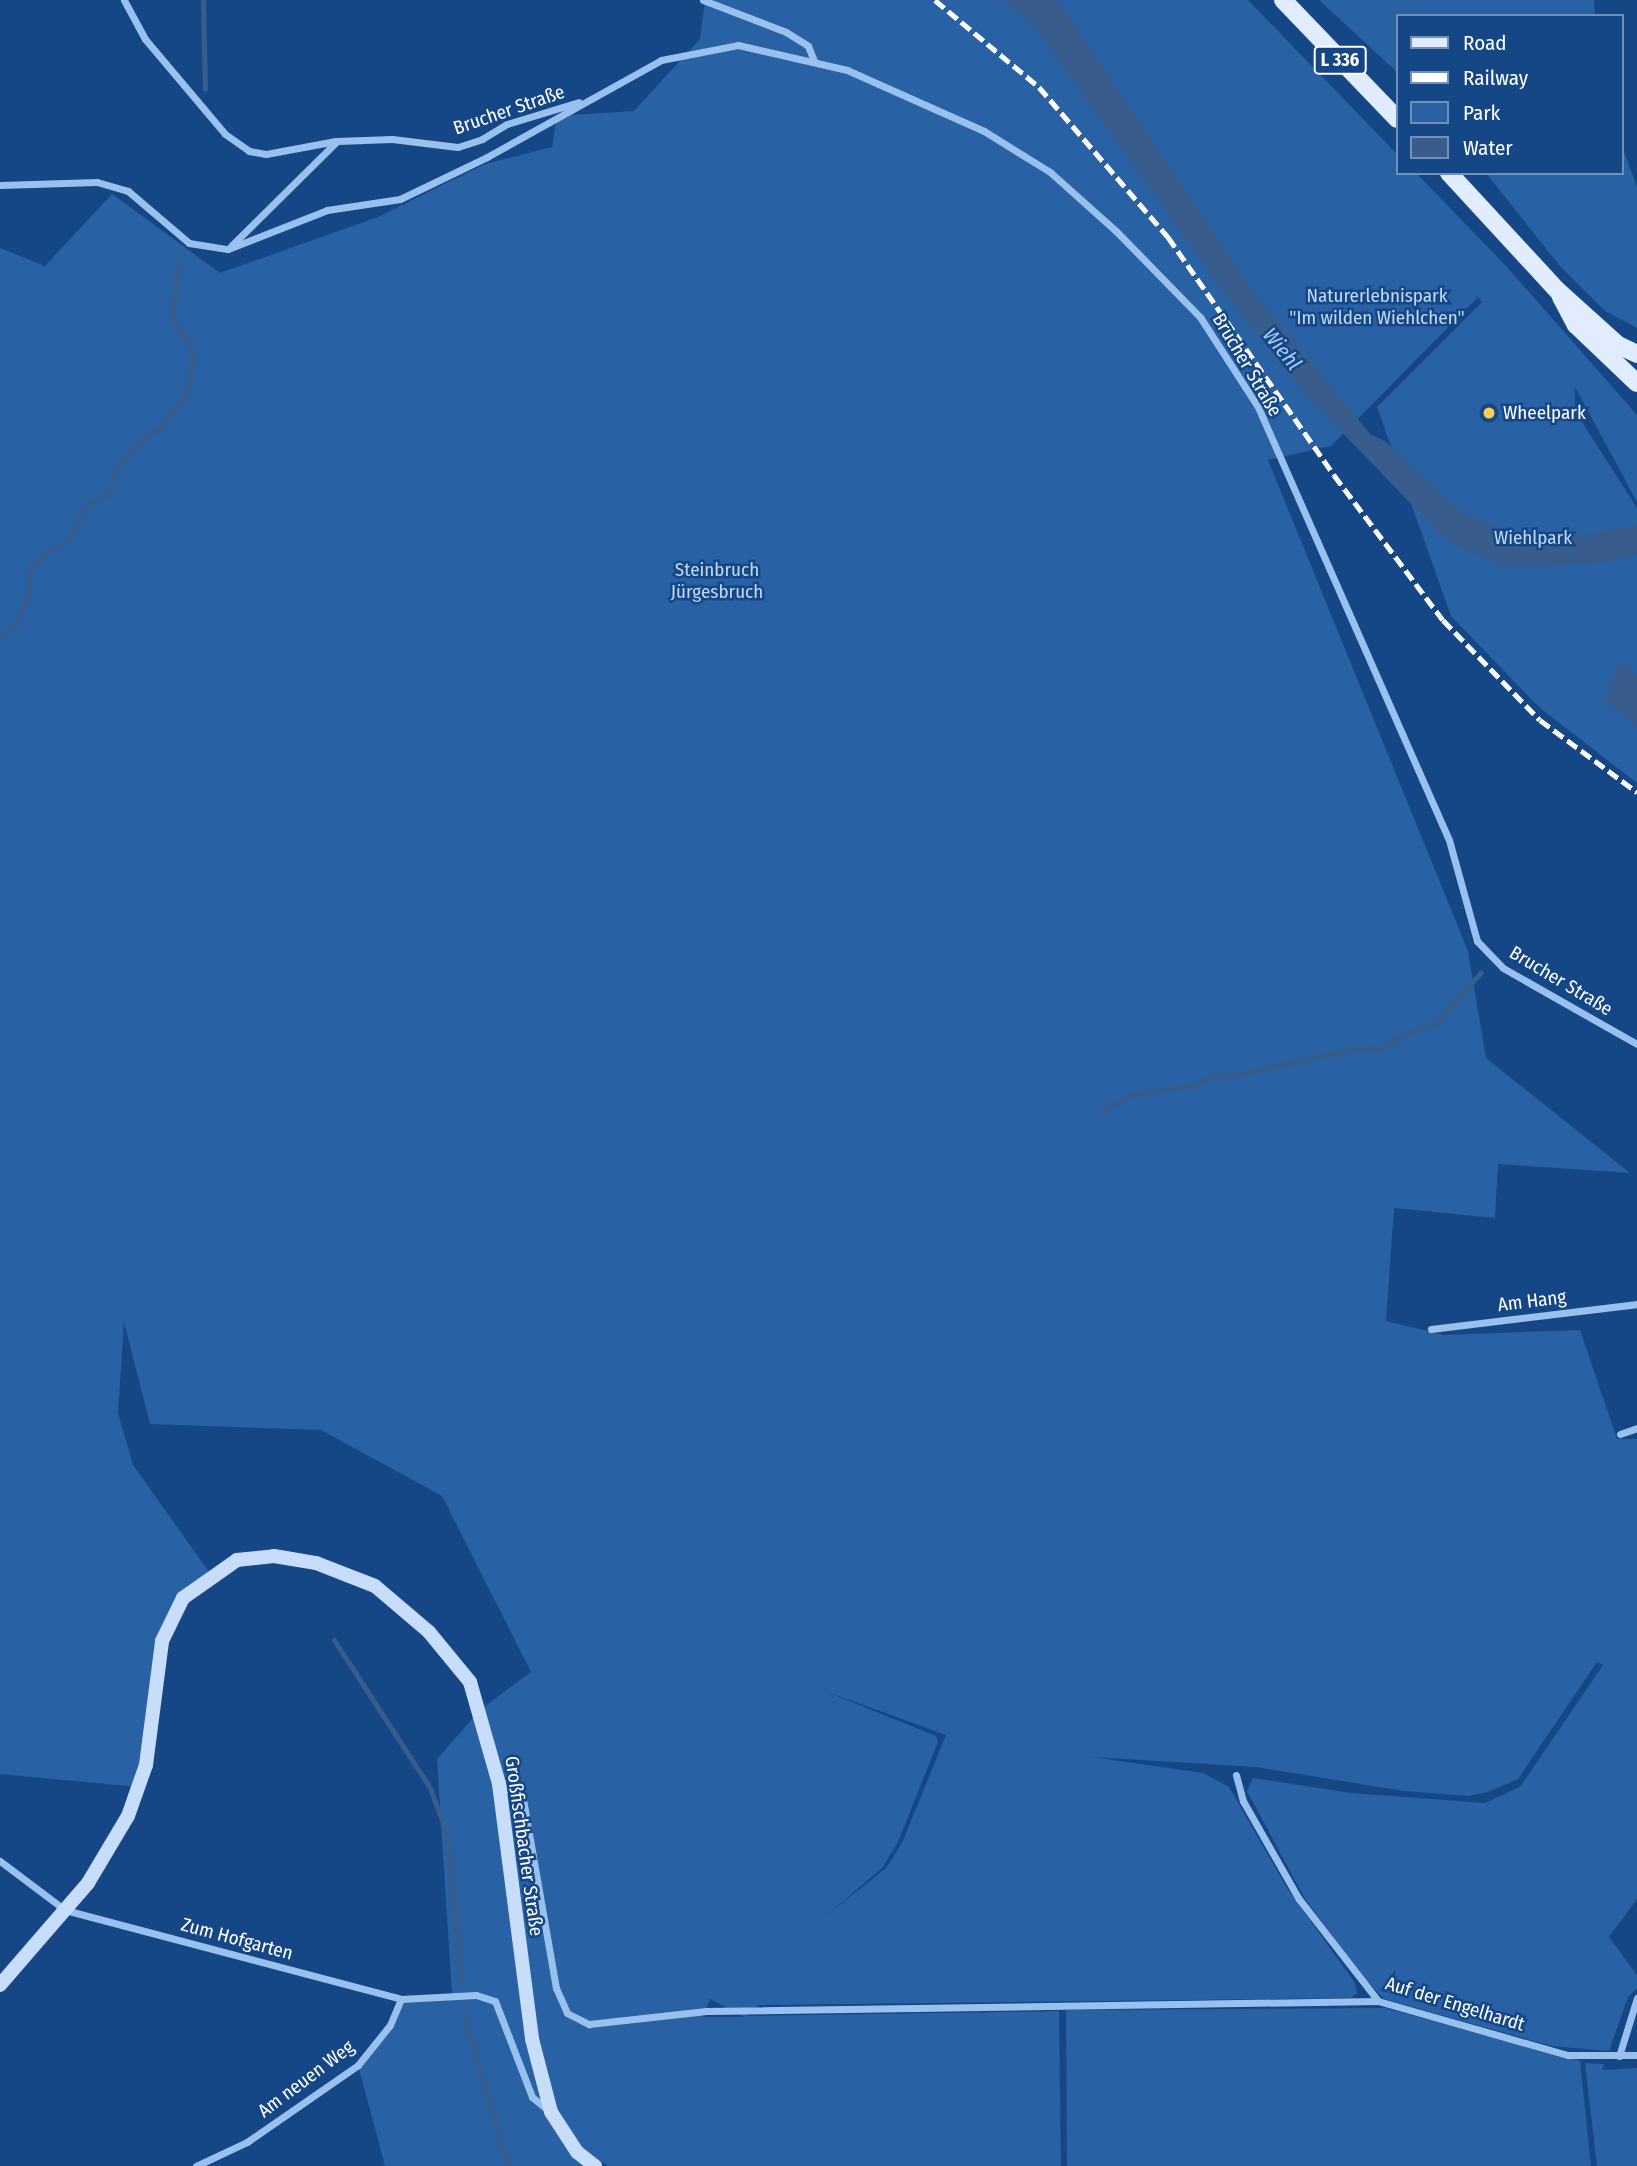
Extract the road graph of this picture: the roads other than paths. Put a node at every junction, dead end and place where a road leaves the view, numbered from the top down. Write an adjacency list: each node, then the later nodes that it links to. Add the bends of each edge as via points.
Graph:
1 (124, 0): 7 (street, Brucher Straße, via 145,39 225,134 249,150 266,154)
2 (703, 0): 4 (street, via 786,32 808,46)
3 (1283, 0): 6 (main road, L 336)
4 (814, 61): 5 (street, Brucher Straße, via 738,45 661,60); 14 (street, Brucher Straße, via 847,70 984,131 1050,172 1200,317 1258,407 1354,621 1449,840 1477,941 1503,968)
5 (593, 99): 7 (street, Brucher Straße, via 506,124 458,147 392,139); 10 (street, Brucher Straße, via 400,199 327,210)
6 (1396, 118)
7 (337, 141): 10 (street)
8 (1451, 175): 11 (main road)
9 (0, 185): 10 (street, via 97,182 128,191 189,243)
10 (228, 249)
11 (1558, 291): 12 (main road, via 1618,345); 13 (main road, via 1576,326)
12 (1637, 354)
13 (1637, 383)
14 (1637, 1044)
15 (1637, 1304): 16 (street, Am Hang)
16 (1431, 1329)
17 (1637, 1428): 18 (street)
18 (1620, 1434)
19 (1236, 1775): 26 (street, Auf der Engelhardt, via 1244,1801 1299,1899)
20 (499, 1784): 22 (main road, Großfischbacher Straße, via 470,1682 429,1632 374,1586 316,1563 274,1556 237,1560 183,1598 162,1641 146,1765 128,1816 88,1883); 26 (street, via 523,1799 556,1988 567,2013 589,2024 706,2011); 29 (main road, Großfischbacher Straße, via 532,2039)
21 (0, 1861): 22 (street)
22 (65, 1910): 23 (main road, Großfischbacher Straße); 25 (street, Zum Hofgarten)
23 (0, 1985)
24 (1637, 1998): 28 (street)
25 (401, 1999): 29 (street, via 476,1995 495,2001 532,2097); 30 (street, Am neuen Weg, via 390,2025 358,2065 247,2142)
26 (1378, 2001): 28 (street, Auf der Engelhardt, via 1568,2055)
27 (1637, 2054): 28 (street, Auf der Engelhardt)
28 (1619, 2056)
29 (551, 2112): 31 (main road, Großfischbacher Straße, via 577,2152)
30 (196, 2166)
31 (594, 2166)

